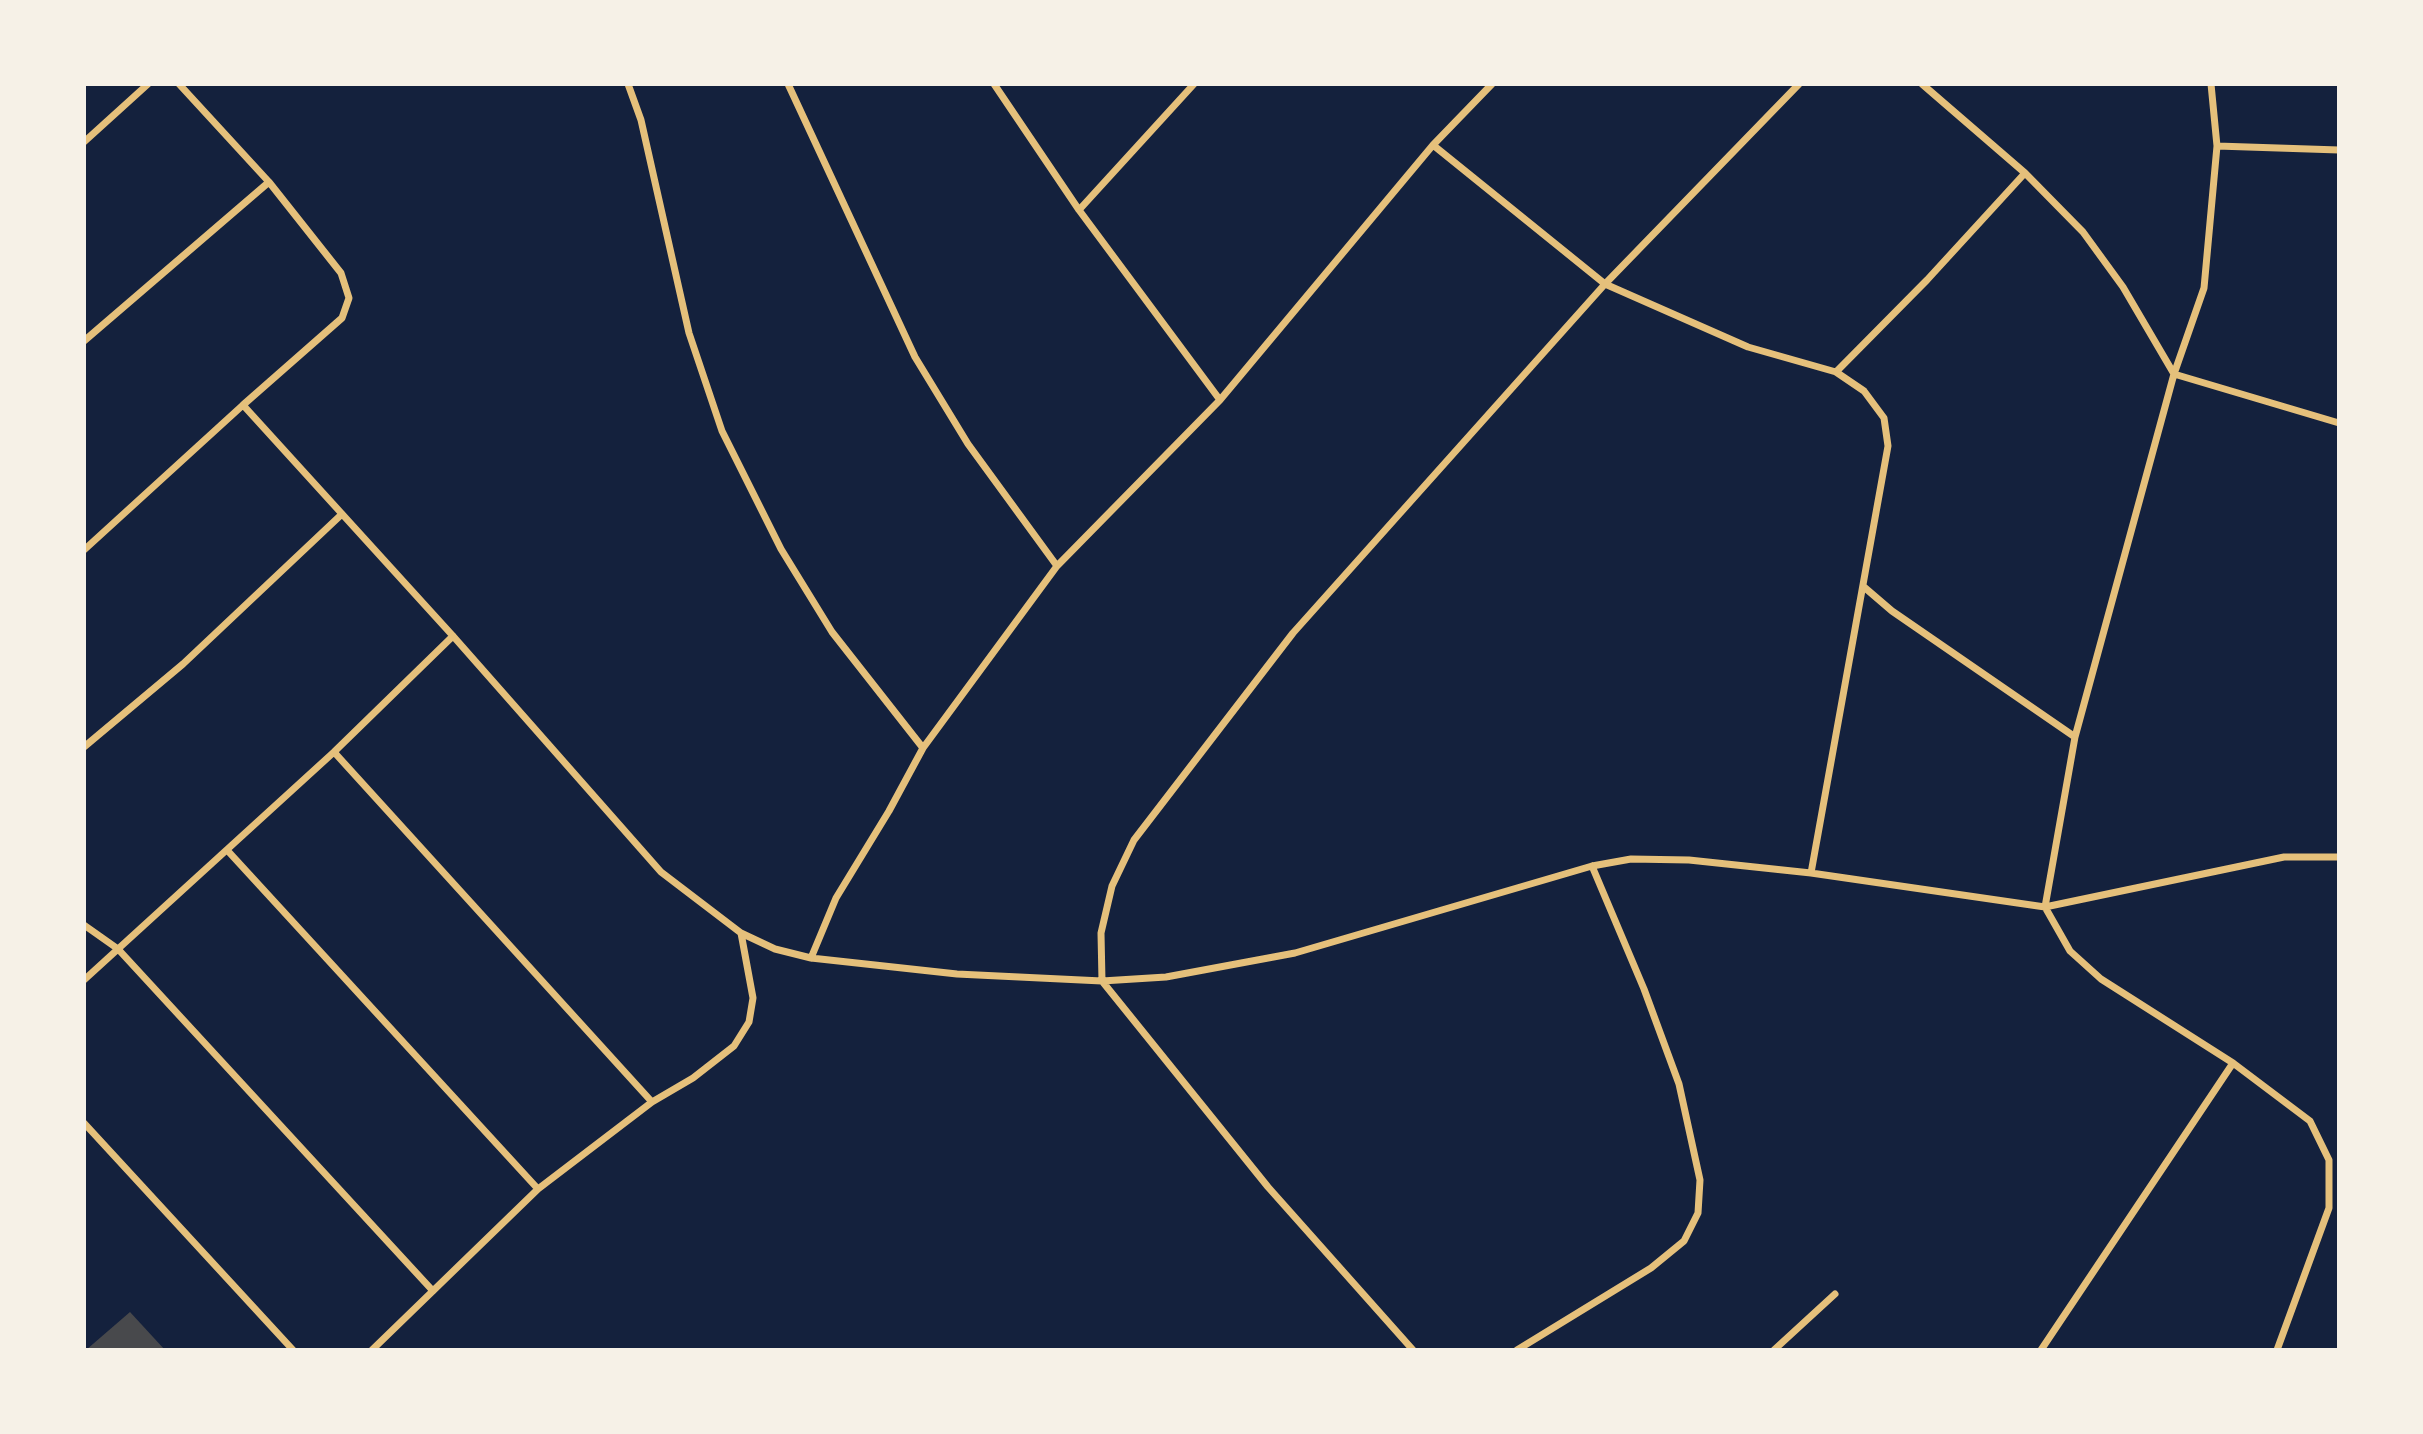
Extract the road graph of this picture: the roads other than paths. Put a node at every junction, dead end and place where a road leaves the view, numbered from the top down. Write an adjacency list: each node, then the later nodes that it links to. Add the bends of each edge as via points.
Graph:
1 (148, 84): 11 (street)
2 (179, 84): 16 (street)
3 (628, 84): 32 (street, via 641,120 689,333 722,431 781,549 832,632)
4 (788, 84): 27 (street, via 915,358 968,444)
5 (994, 84): 17 (street)
6 (1194, 84): 17 (street)
7 (1492, 84): 12 (street)
8 (1799, 84): 18 (street)
9 (1922, 84): 15 (street)
10 (2211, 84): 13 (street)
11 (84, 142)
12 (1433, 145): 18 (street); 22 (street)
13 (2217, 146): 14 (street); 21 (street, via 2204,288)
14 (2339, 150)
15 (2025, 173): 20 (street); 21 (street, via 2083,232)
16 (270, 182): 19 (street); 23 (street, via 341,273 349,298 342,318)
17 (1079, 210): 22 (street)
18 (1605, 284): 20 (street, via 1748,347); 44 (street, via 1293,633 1134,841 1112,886 1101,933)
19 (84, 341)
20 (1836, 372): 28 (street, via 1864,391 1884,418 1888,446)
21 (2174, 374): 24 (street); 30 (street)
22 (1220, 400): 27 (street)
23 (243, 405): 25 (street); 26 (street)
24 (2339, 423)
25 (342, 514): 29 (street); 31 (street, via 183,664)
26 (84, 550)
27 (1057, 566): 32 (street)
28 (1864, 587): 30 (street); 37 (street)
29 (453, 636): 33 (street); 40 (street, via 661,872)
30 (2075, 737): 38 (street)
31 (84, 747)
32 (923, 748): 42 (street, via 836,898)
33 (334, 752): 34 (street); 46 (street)
34 (227, 850): 41 (street); 48 (street)
35 (2339, 857): 38 (street, via 2284,857)
36 (1592, 866): 37 (street, via 1631,859 1689,860); 44 (street, via 1294,953 1166,977); 54 (street, via 1679,1084 1700,1180 1698,1213 1684,1241 1651,1268)
37 (1811, 873): 38 (street)
38 (2045, 907): 45 (street, via 2070,951 2101,979)
39 (84, 925): 41 (street)
40 (741, 933): 42 (street); 46 (street, via 753,998 749,1022 734,1046)
41 (118, 949): 43 (street); 49 (street)
42 (811, 958): 44 (street, via 957,974)
43 (84, 980)
44 (1102, 981): 53 (street, via 1268,1187)
45 (2232, 1063): 56 (street); 57 (street, via 2310,1121 2329,1160 2329,1208)
46 (652, 1102): 48 (street)
47 (84, 1123): 51 (street)
48 (538, 1189): 49 (street)
49 (433, 1291): 52 (street)
50 (1835, 1294): 55 (street)
51 (293, 1350)
52 (372, 1350)
53 (1413, 1350)
54 (1517, 1350)
55 (1774, 1350)
56 (2041, 1350)
57 (2277, 1350)

